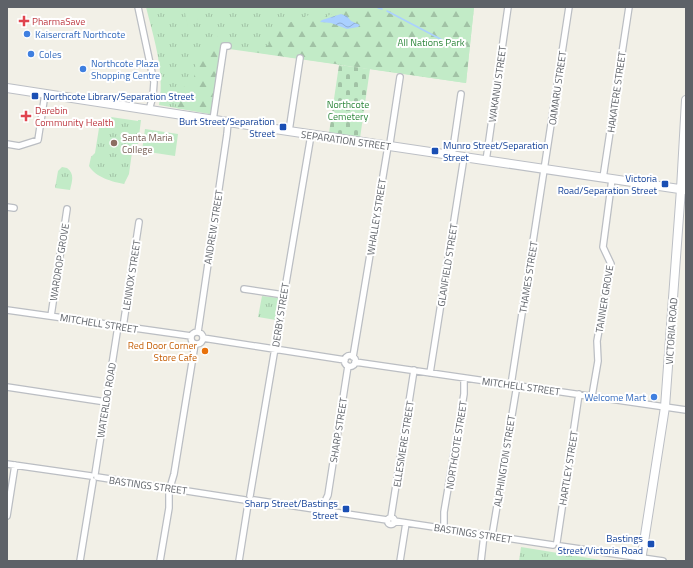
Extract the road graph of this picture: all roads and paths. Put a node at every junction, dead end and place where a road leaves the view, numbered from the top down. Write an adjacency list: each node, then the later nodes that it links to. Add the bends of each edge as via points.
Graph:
1 (138, 7): 12 (street, via 154,82)
2 (508, 7): 21 (street, WAKANUI STREET)
3 (569, 7): 22 (street, OAMARU STREET)
4 (629, 7): 23 (street, HAKATERE STREET)
5 (224, 46): 13 (street)
6 (300, 58): 15 (street)
7 (400, 77): 18 (street, WHALLEY STREET)
8 (7, 88): 9 (street, SEPARATION STREET)
9 (45, 94): 12 (street, SEPARATION STREET); 17 (street, via 38,140 19,146)
10 (461, 94): 19 (street)
11 (686, 100): 25 (street, VICTORIA ROAD)
12 (149, 110): 13 (street, SEPARATION STREET)
13 (213, 120): 14 (street, SEPARATION STREET)
14 (228, 122): 15 (street, SEPARATION STREET); 35 (street, ANDREW STREET)
15 (289, 131): 16 (street, SEPARATION STREET)
16 (311, 135): 18 (street, SEPARATION STREET); 31 (street, DERBY STREET)
17 (7, 144)
18 (388, 146): 19 (street, SEPARATION STREET); 40 (street, WHALLEY STREET)
19 (452, 156): 20 (street, SEPARATION STREET)
20 (464, 157): 21 (street, SEPARATION STREET); 44 (street, GLANFIELD STREET)
21 (486, 160): 22 (street, SEPARATION STREET)
22 (544, 169): 23 (street, SEPARATION STREET); 46 (street, THAMES STREET)
23 (603, 178): 24 (street, SEPARATION STREET)
24 (612, 179): 25 (street, SEPARATION STREET); 49 (street, TANNER GROVE, via 603,247 611,264 597,341 598,361)
25 (684, 190): 51 (street, VICTORIA ROAD)
26 (7, 207): 27 (street)
27 (14, 208)
28 (67, 209): 33 (street, WARDROP GROVE)
29 (139, 222): 34 (street, LENNOX STREET)
30 (244, 289): 31 (street)
31 (284, 295): 39 (street, DERBY STREET)
32 (7, 310): 33 (street, MITCHELL STREET)
33 (50, 316): 34 (street, MITCHELL STREET)
34 (120, 326): 36 (street, MITCHELL STREET); 50 (street, WATERLOO ROAD)
35 (198, 332): 36 (street); 37 (street)
36 (191, 336): 38 (street)
37 (203, 338): 38 (street); 39 (street)
38 (195, 344): 56 (street)
39 (275, 350): 41 (street); 58 (street, DERBY STREET)
40 (354, 359): 41 (street, via 349,356); 42 (street, via 353,366); 43 (street, MITCHELL STREET)
41 (345, 360): 42 (street)
42 (348, 366): 57 (street, SHARP STREET)
43 (414, 370): 44 (street, MITCHELL STREET); 63 (street, ELLESMERE STREET)
44 (430, 373): 45 (street, MITCHELL STREET)
45 (464, 378): 46 (street, MITCHELL STREET); 65 (street, NORTHCOTE STREET, via 464,394)
46 (514, 385): 48 (street, MITCHELL STREET); 67 (street, ALPHINGTON STREET)
47 (7, 387): 50 (street)
48 (579, 394): 49 (street, MITCHELL STREET); 68 (street, HARTLEY STREET)
49 (592, 396): 51 (street, MITCHELL STREET)
50 (106, 402): 55 (street, WATERLOO ROAD)
51 (665, 407): 52 (street, MITCHELL STREET); 69 (street, VICTORIA ROAD)
52 (686, 410)
53 (7, 464): 54 (street, BASTINGS STREET)
54 (15, 465): 55 (street, BASTINGS STREET); 62 (street)
55 (94, 477): 56 (street, BASTINGS STREET); 70 (street, WATERLOO ROAD)
56 (172, 488): 59 (street, BASTINGS STREET); 71 (street)
57 (328, 495): 60 (street, SHARP STREET); 61 (street, SHARP STREET)
58 (252, 498): 59 (street, via 252,504); 60 (street, BASTINGS STREET)
59 (247, 502): 72 (street)
60 (321, 510): 61 (street, BASTINGS STREET)
61 (329, 511): 63 (street, BASTINGS STREET)
62 (7, 516)
63 (391, 520): 64 (street, BASTINGS STREET)
64 (406, 523): 65 (street, BASTINGS STREET); 73 (street)
65 (441, 529): 66 (street, BASTINGS STREET)
66 (484, 535): 67 (street, BASTINGS STREET); 74 (street)
67 (492, 536): 68 (street, BASTINGS STREET)
68 (557, 544): 69 (street, BASTINGS STREET)
69 (642, 560): 75 (street, BASTINGS STREET)
70 (80, 561)
71 (160, 561)
72 (239, 561)
73 (400, 561)
74 (480, 561)
75 (663, 561)

